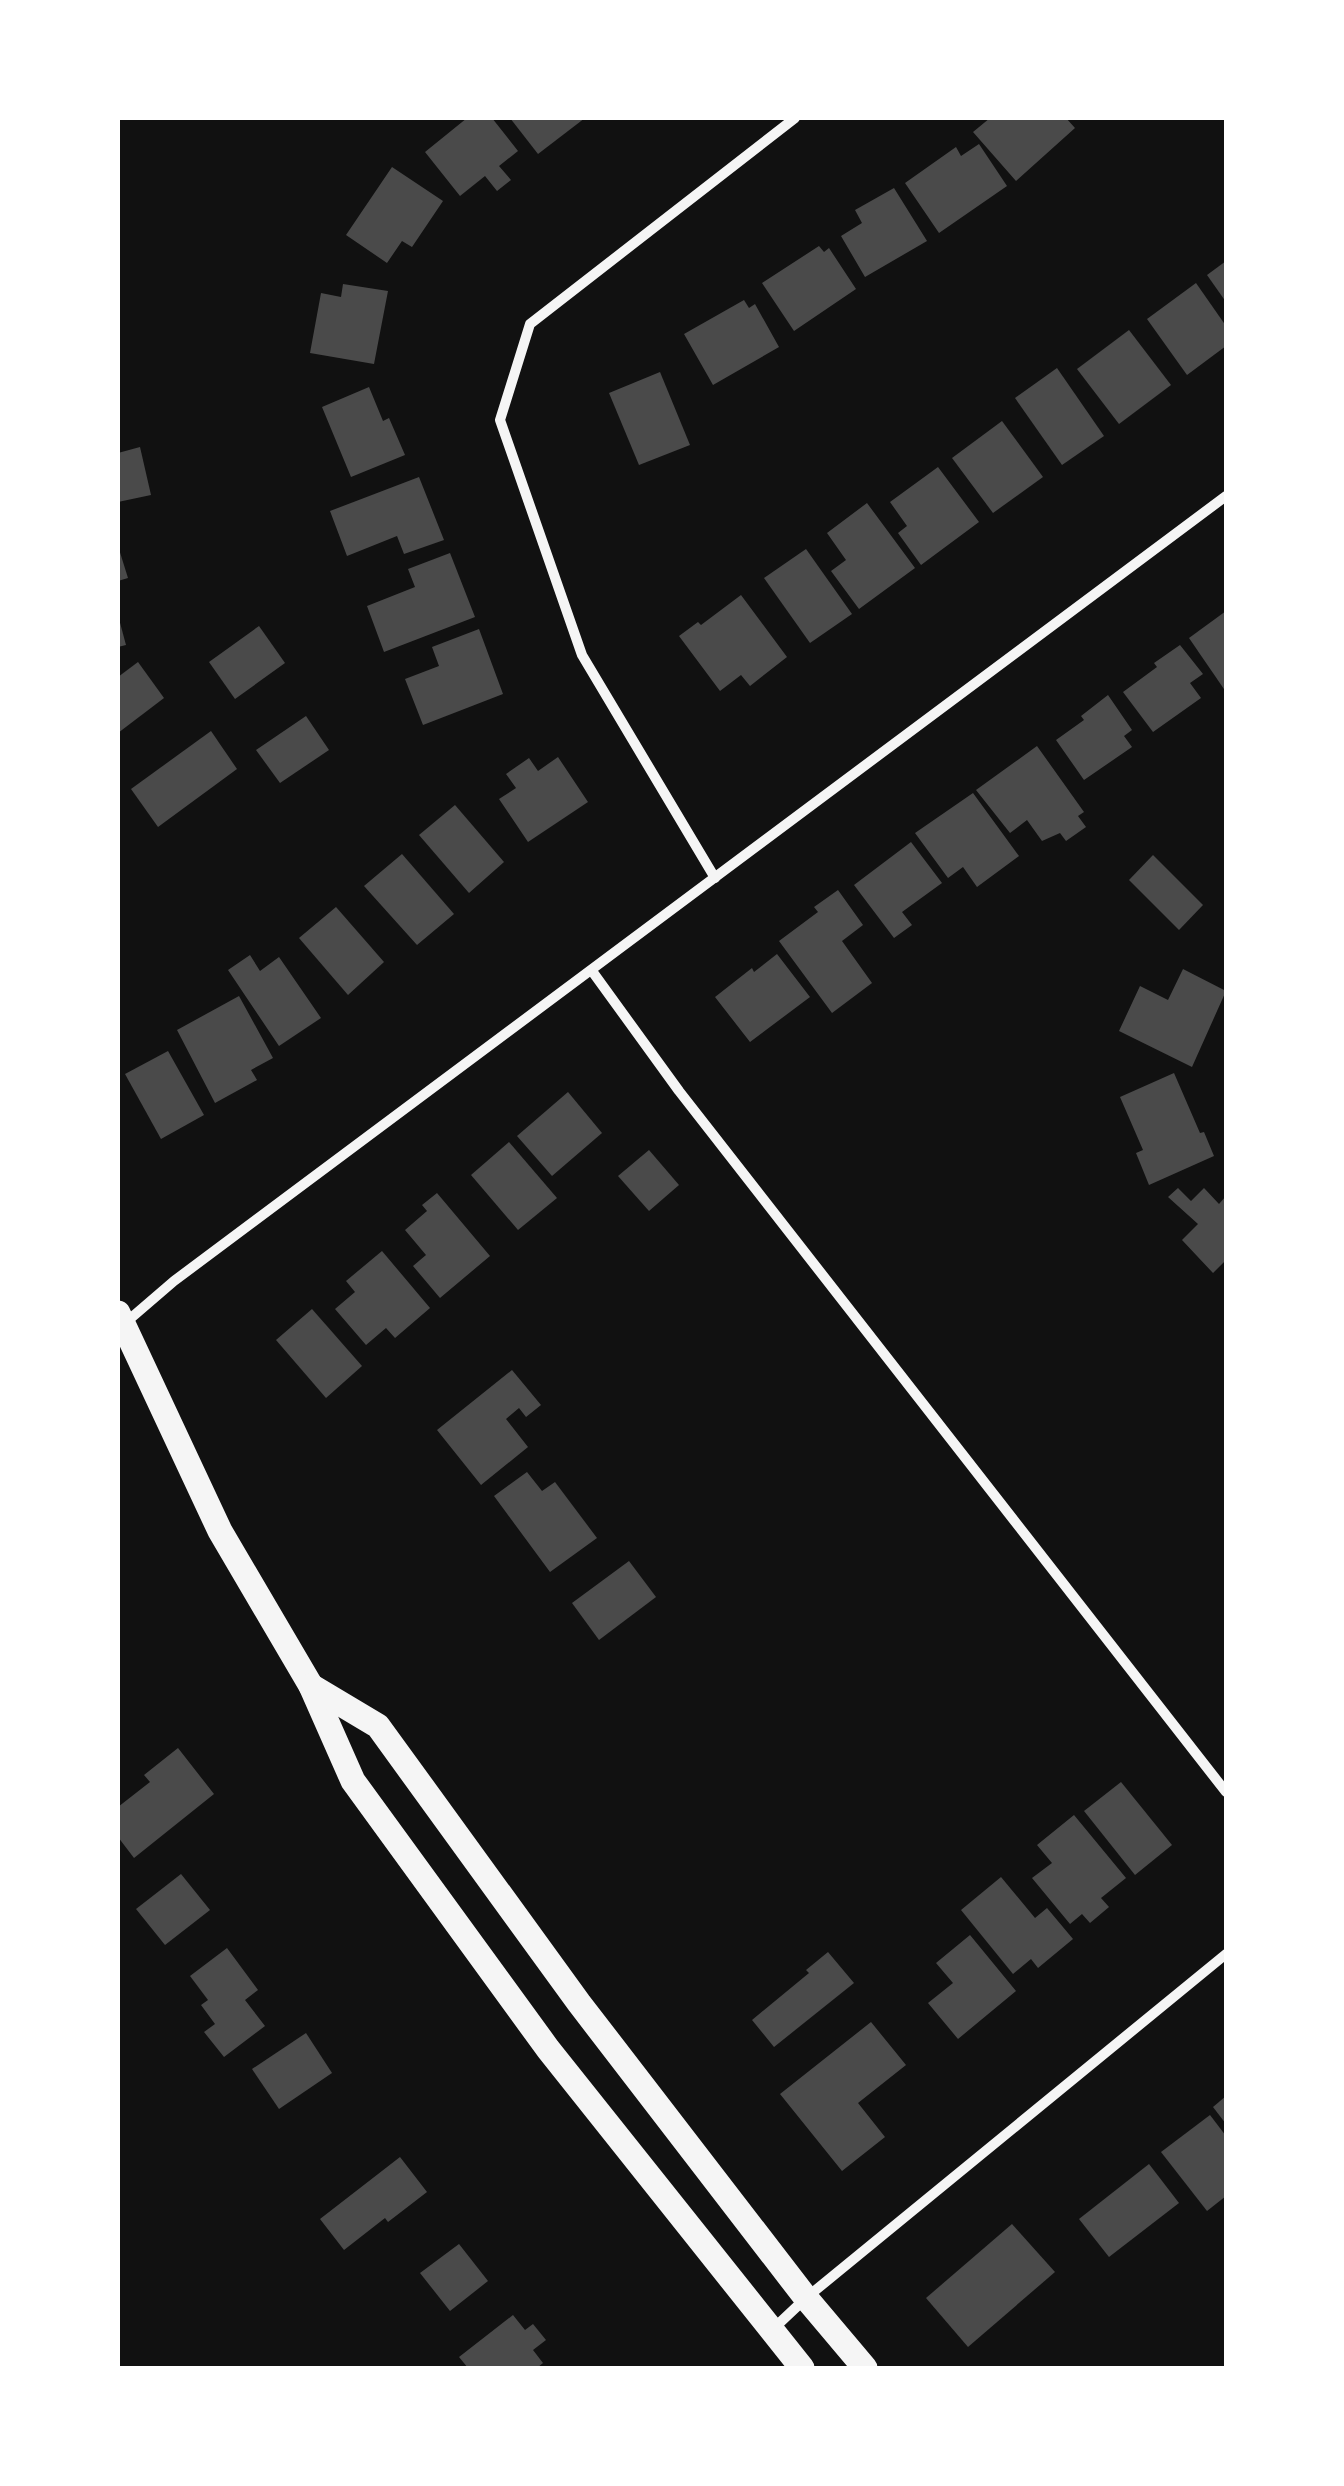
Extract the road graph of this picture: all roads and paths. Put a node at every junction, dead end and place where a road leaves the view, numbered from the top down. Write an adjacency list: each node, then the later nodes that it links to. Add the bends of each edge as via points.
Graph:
1 (795, 118): 3 (street, via 530,324 500,420 582,655)
2 (1226, 496): 3 (street)
3 (715, 878): 4 (street)
4 (592, 971): 5 (street); 7 (street)
5 (119, 1322): 6 (main road, via 220,1531)
6 (312, 1686): 9 (main road, via 378,1726 578,2003); 10 (main road, via 353,1782 548,2049)
7 (1226, 1792)
8 (1226, 1954): 9 (street)
9 (806, 2298): 10 (street); 12 (main road)
10 (771, 2331): 11 (main road)
11 (802, 2368)
12 (865, 2368)

